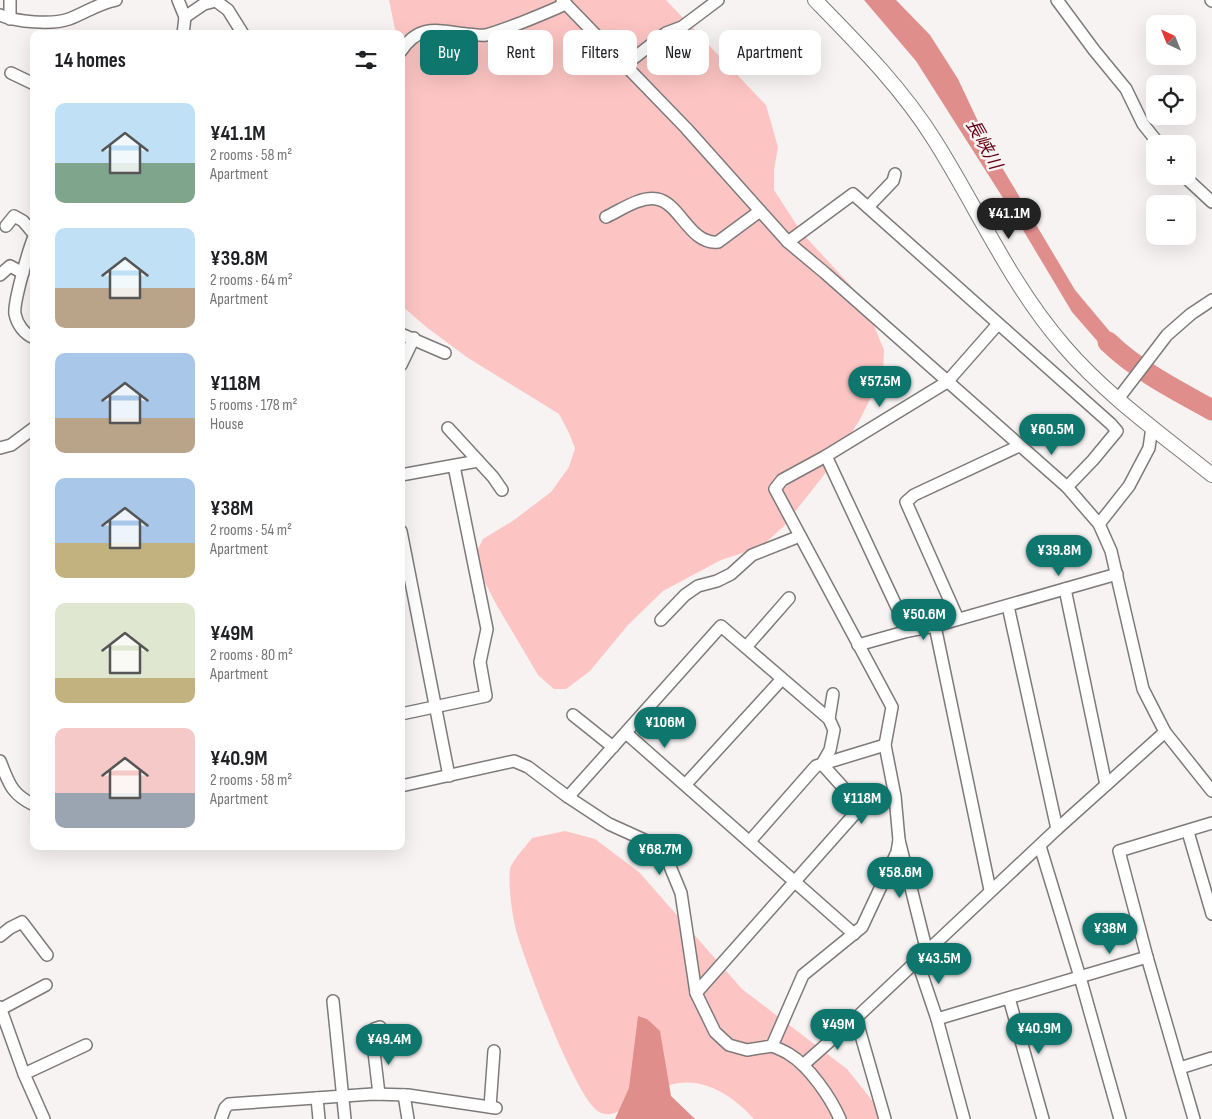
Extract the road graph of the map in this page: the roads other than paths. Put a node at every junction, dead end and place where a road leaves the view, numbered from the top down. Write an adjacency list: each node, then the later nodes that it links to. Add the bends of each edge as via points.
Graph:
1 (10, 0): 8 (street)
2 (116, 0): 8 (street, via 66,20 48,22)
3 (178, 0): 9 (street)
4 (718, 0): 14 (street)
5 (815, 0): 39 (street, via 866,52 910,104 935,140 1027,299 1064,346)
6 (1057, 0): 18 (street, via 1126,89)
7 (564, 2): 12 (street); 13 (street, via 524,22 484,36 431,30 417,33)
8 (5, 17)
9 (185, 17): 10 (street); 11 (street, via 204,4 216,1 228,10)
10 (183, 30)
11 (240, 30)
12 (591, 30)
13 (405, 45)
14 (637, 56)
15 (11, 74): 17 (street)
16 (635, 75): 23 (street)
17 (30, 82)
18 (1152, 135)
19 (896, 181): 22 (street)
20 (1194, 185): 21 (street)
21 (1212, 202)
22 (868, 207): 27 (street, via 853,194); 32 (street)
23 (760, 211): 24 (street, via 718,242 709,243 657,199 641,200); 27 (street)
24 (606, 217)
25 (6, 226): 26 (street, via 14,216)
26 (30, 230)
27 (788, 242): 38 (street)
28 (30, 248): 29 (street)
29 (23, 272): 30 (street, via 10,266); 34 (street, via 14,312 20,326)
30 (0, 275)
31 (1212, 300): 39 (street, via 1167,335)
32 (998, 324): 38 (street); 50 (street, via 1117,430)
33 (405, 335): 35 (street)
34 (30, 337)
35 (414, 338): 36 (street); 37 (street)
36 (444, 352)
37 (405, 357)
38 (947, 382): 43 (street); 45 (street)
39 (1118, 399): 40 (street)
40 (1152, 426): 49 (street); 52 (street, via 1150,448 1128,486)
41 (448, 428): 46 (street)
42 (30, 431): 44 (street, via 11,445)
43 (1019, 446): 50 (street); 59 (street, via 914,495 906,502)
44 (0, 448)
45 (826, 456): 53 (street, via 782,480 775,488); 62 (street)
46 (478, 460): 47 (street); 51 (street)
47 (454, 466): 48 (street); 67 (street, via 487,629 480,662 486,696)
48 (405, 474)
49 (1212, 475)
50 (1067, 487): 52 (street)
51 (502, 490)
52 (1099, 524): 55 (street, via 1111,550)
53 (800, 536): 60 (street, via 752,555 731,574 698,586 684,595); 63 (street)
54 (405, 551): 67 (street)
55 (1116, 574): 56 (street); 71 (street, via 1143,689)
56 (1065, 589): 58 (street); 80 (street)
57 (789, 598): 64 (street)
58 (1008, 606): 59 (street); 85 (street)
59 (958, 619): 61 (street)
60 (661, 620)
61 (935, 626): 62 (street); 91 (street)
62 (908, 631): 63 (street)
63 (858, 646): 73 (street, via 892,708)
64 (746, 647): 65 (street); 72 (street, via 721,626)
65 (781, 680): 70 (street); 78 (street)
66 (832, 694): 70 (street)
67 (436, 706): 68 (street); 77 (street)
68 (405, 713)
69 (573, 715): 74 (street)
70 (829, 719): 76 (street, via 834,730 830,750)
71 (1165, 732): 80 (street); 81 (street)
72 (626, 733): 74 (street); 78 (street)
73 (885, 745): 76 (street); 87 (street)
74 (613, 747): 82 (street)
75 (0, 761): 83 (street, via 11,788)
76 (822, 764): 88 (street, via 816,766); 90 (street, via 859,809)
77 (449, 776): 79 (street); 82 (street, via 514,761)
78 (686, 784): 88 (street)
79 (405, 785)
80 (1106, 785): 85 (street)
81 (1212, 791)
82 (568, 797): 101 (street, via 609,824 651,843 667,859 681,893)
83 (30, 803)
84 (1212, 824): 86 (street)
85 (1057, 829): 89 (street)
86 (1188, 832): 92 (street); 97 (street, via 1119,851)
87 (899, 840): 93 (street, via 897,852 862,927); 95 (street)
88 (750, 841): 90 (street)
89 (1040, 846): 91 (street); 99 (street)
90 (794, 882): 93 (street); 101 (street)
91 (990, 890): 95 (street)
92 (1212, 914)
93 (854, 934): 109 (street, via 803,976)
94 (0, 936): 96 (street, via 22,922)
95 (927, 952): 98 (street)
96 (47, 955)
97 (1147, 957): 99 (street); 113 (street)
98 (917, 960): 105 (street); 106 (street)
99 (1080, 977): 102 (street); 128 (street)
100 (46, 985): 104 (street)
101 (696, 993): 109 (street, via 715,1032 729,1045 747,1050)
102 (1009, 998): 106 (street); 127 (street)
103 (333, 1001): 117 (street)
104 (1, 1008): 114 (street)
105 (856, 1018): 112 (street); 125 (street)
106 (937, 1019): 126 (street)
107 (380, 1027): 115 (street, via 374,1029 372,1035)
108 (86, 1045): 114 (street)
109 (772, 1046): 112 (street, via 790,1054)
110 (494, 1051): 116 (street, via 493,1107)
111 (1212, 1058): 113 (street)
112 (803, 1065): 124 (street, via 824,1091)
113 (1180, 1068): 129 (street)
114 (24, 1074): 119 (street)
115 (379, 1094): 116 (street); 117 (street)
116 (404, 1095): 123 (street)
117 (343, 1096): 118 (street); 122 (street)
118 (317, 1098): 120 (street, via 229,1104); 121 (street)
119 (44, 1119)
120 (221, 1119)
121 (319, 1119)
122 (345, 1119)
123 (408, 1119)
124 (840, 1119)
125 (885, 1119)
126 (964, 1119)
127 (1043, 1119)
128 (1120, 1119)
129 (1194, 1119)

